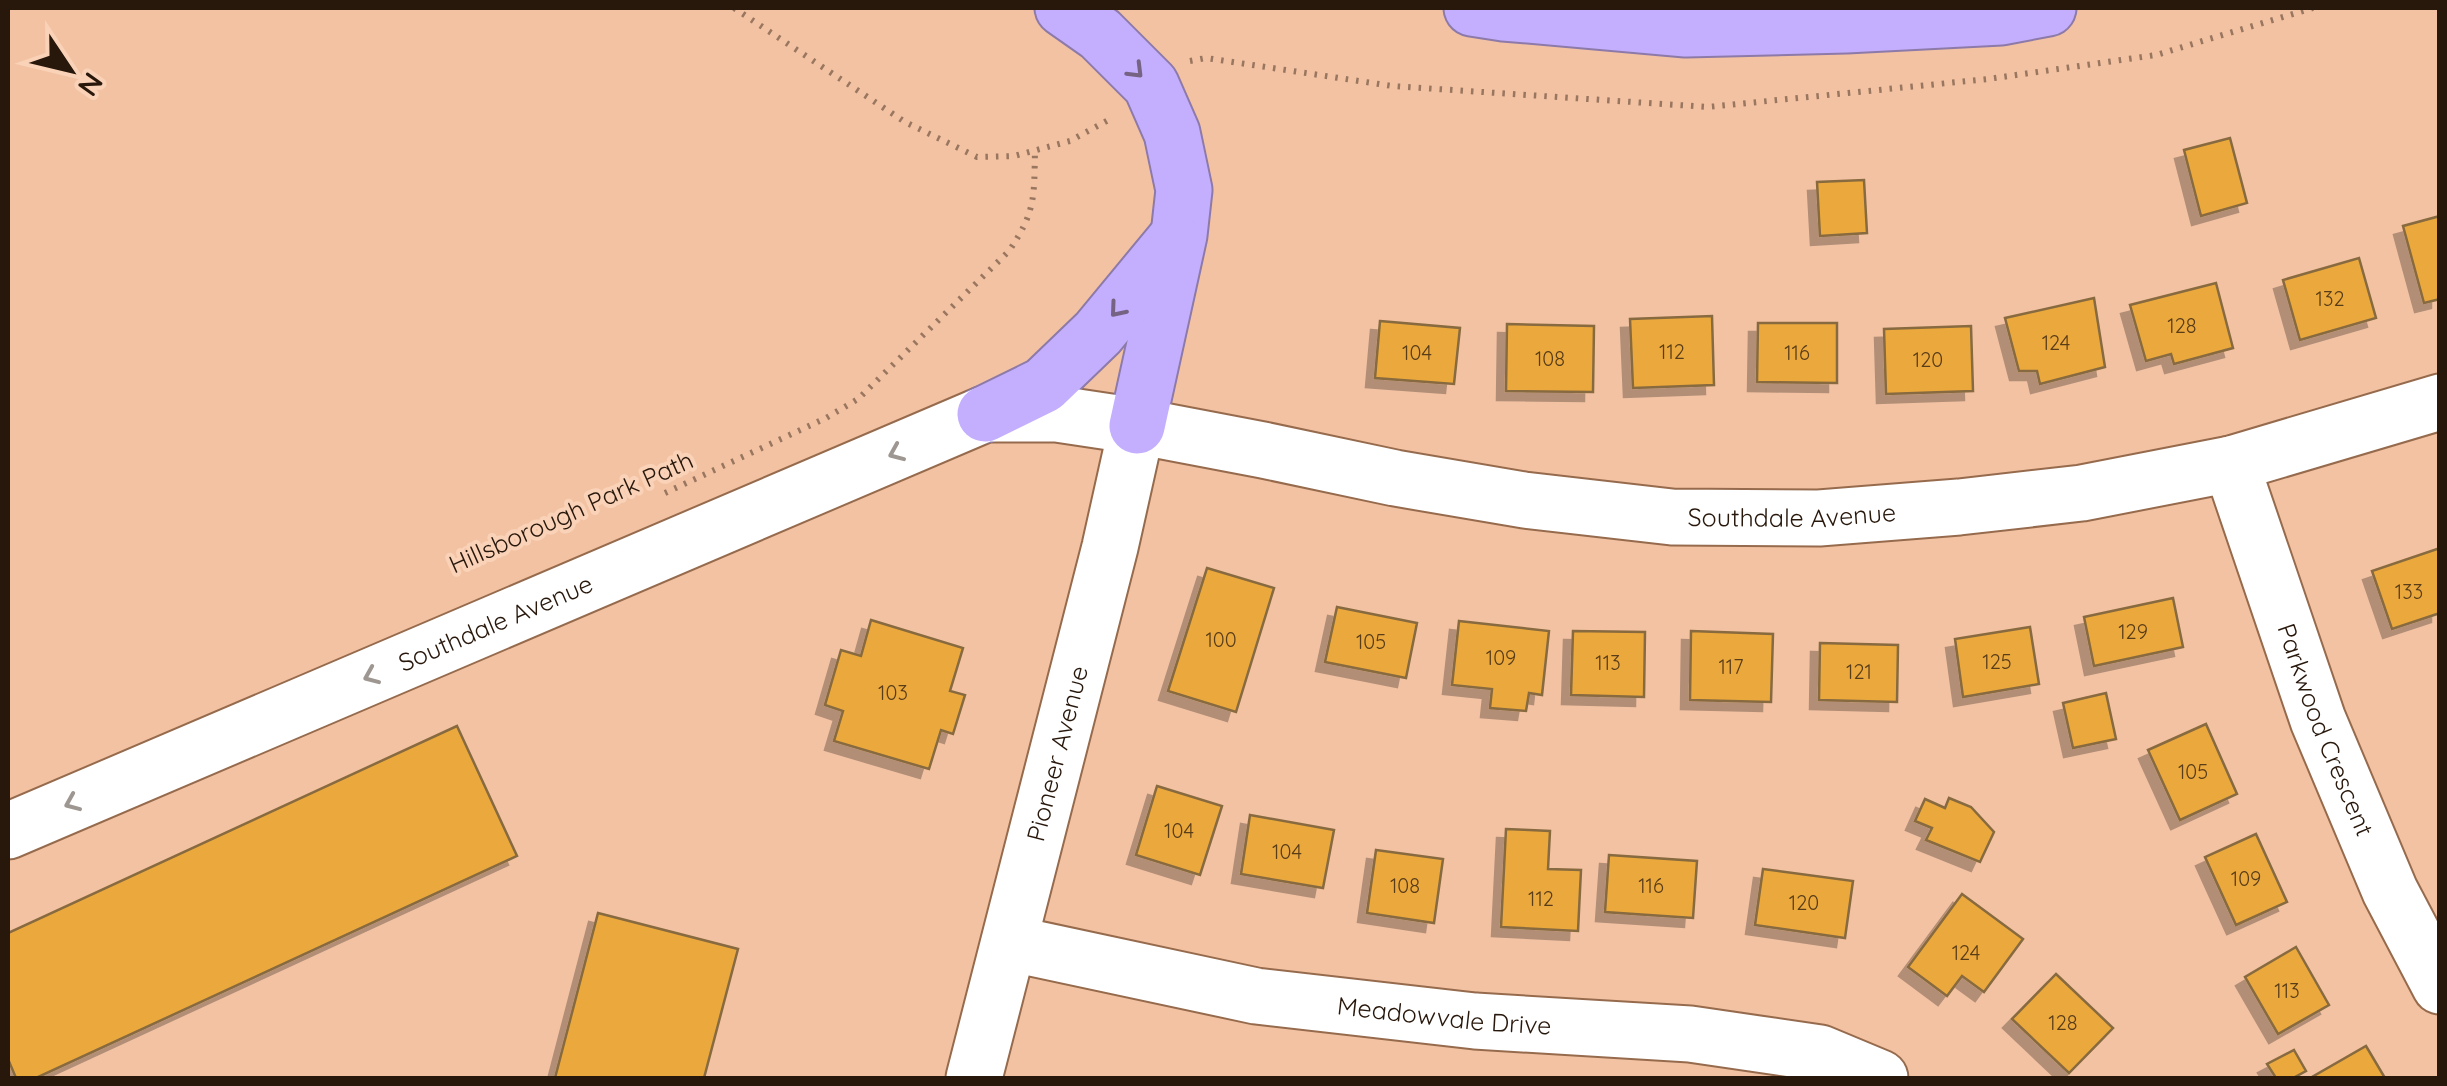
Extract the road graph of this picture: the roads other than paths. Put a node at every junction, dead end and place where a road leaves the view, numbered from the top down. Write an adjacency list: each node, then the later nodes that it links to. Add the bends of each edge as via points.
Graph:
1 (1063, 8): 4 (highway, one-way to 4, via 1100,34 1151,86 1172,133 1184,190)
2 (1472, 8): 3 (highway, via 1686,29 2001,17)
3 (2048, 8)
4 (1179, 235): 6 (highway, one-way to 6, via 1098,333 1044,385); 7 (highway)
5 (2440, 402): 8 (street, Southdale Avenue)
6 (985, 414): 7 (street, Southdale Avenue, via 1057,414); 9 (street, Southdale Avenue, one-way to 9)
7 (1137, 426): 8 (street, Southdale Avenue, via 1506,497 1672,517 1819,518 1960,507 2082,493); 10 (street, Pioneer Avenue)
8 (2231, 464): 11 (street, Parkwood Crescent, via 2318,720 2390,892)
9 (8, 831)
10 (1009, 943): 12 (street, Pioneer Avenue); 13 (street, Meadowvale Drive, via 1256,996 1475,1021 1690,1034 1820,1053)
11 (2440, 986)
12 (974, 1078)
13 (1880, 1078)

